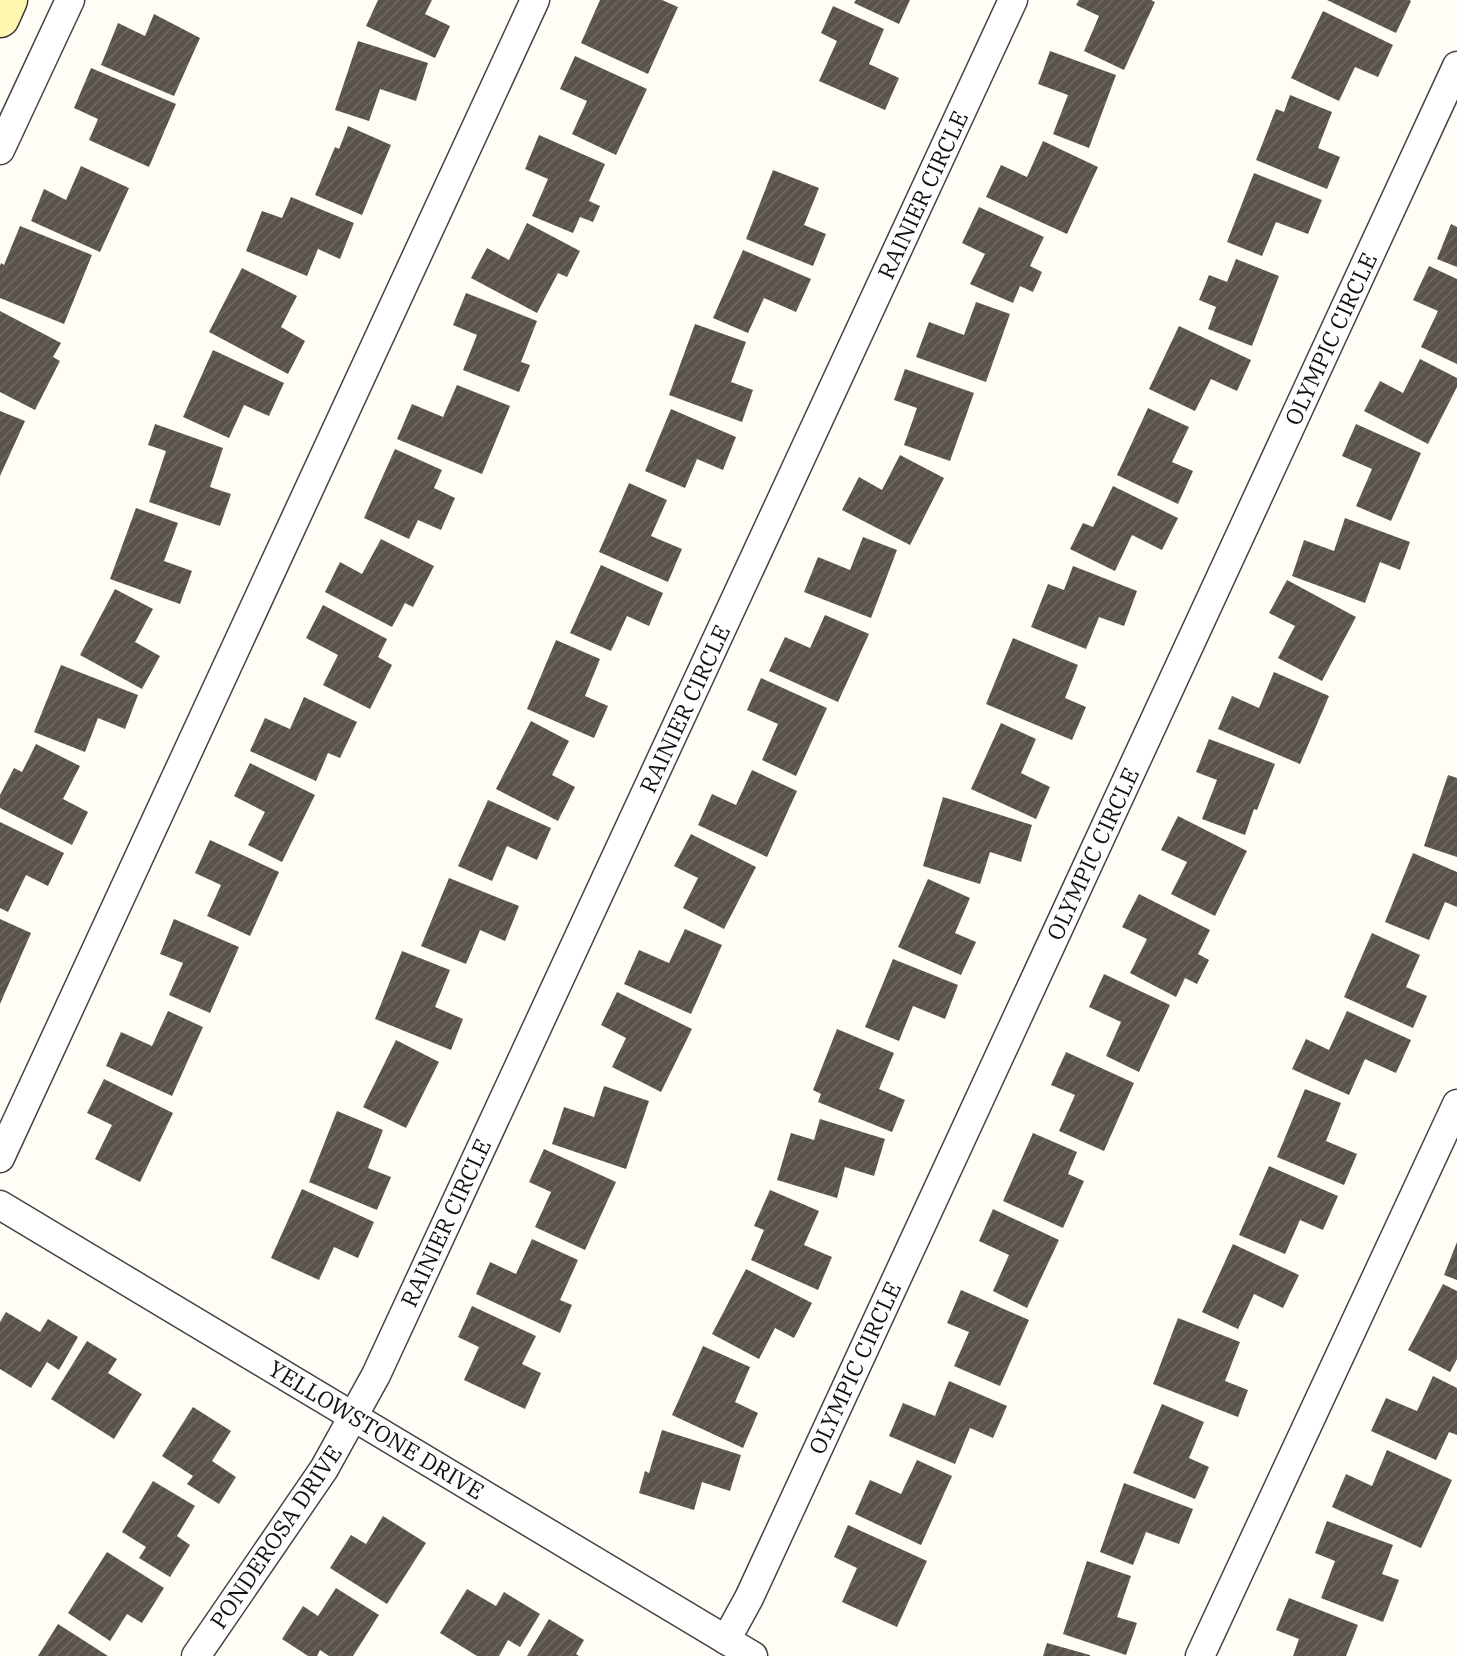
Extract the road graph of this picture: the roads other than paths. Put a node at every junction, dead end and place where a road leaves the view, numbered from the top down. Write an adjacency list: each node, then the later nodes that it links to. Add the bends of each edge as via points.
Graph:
1 (8, 0): 5 (main road)
2 (70, 0): 7 (street)
3 (535, 0): 9 (street)
4 (1013, 0): 11 (street, RAINIER CIRCLE)
5 (0, 18)
6 (1457, 66): 12 (street, OLYMPIC CIRCLE)
7 (0, 150)
8 (1457, 1104): 15 (street)
9 (0, 1158)
10 (0, 1205): 11 (street, YELLOWSTONE DRIVE)
11 (354, 1417): 12 (street, YELLOWSTONE DRIVE); 13 (street, PONDEROSA DRIVE, via 324,1469)
12 (726, 1640): 14 (street, YELLOWSTONE DRIVE)
13 (196, 1656)
14 (753, 1656)
15 (1200, 1656)

